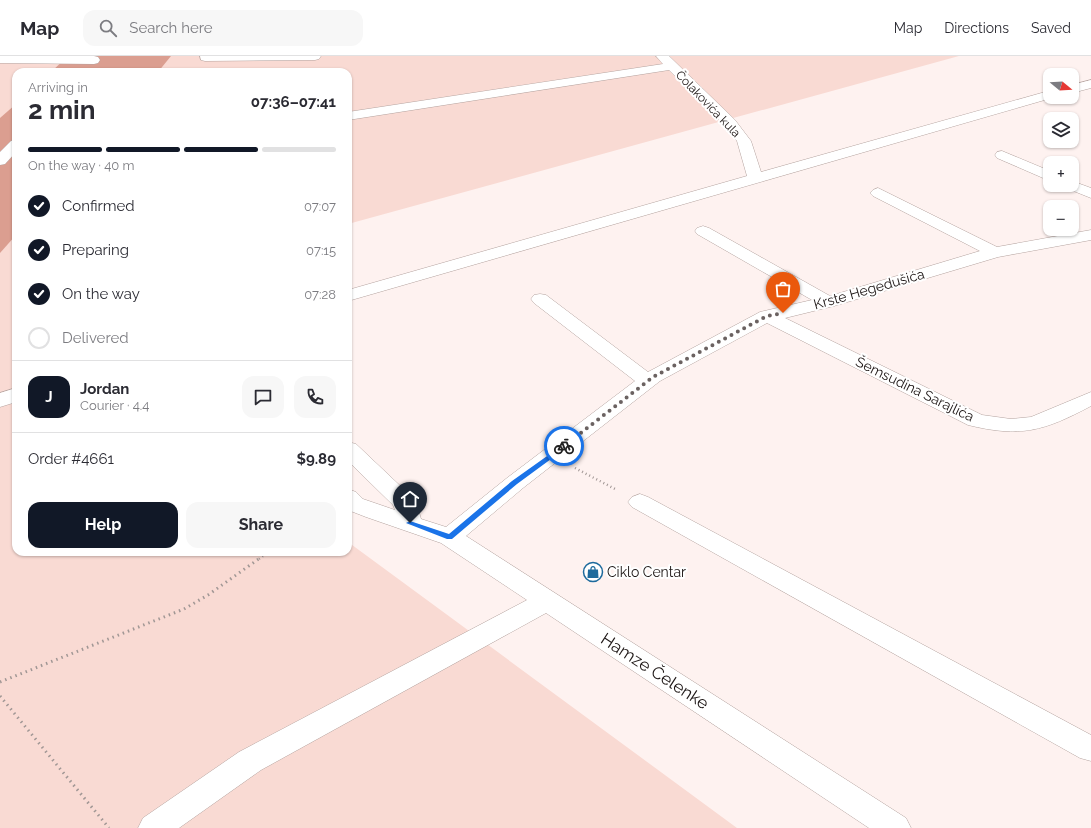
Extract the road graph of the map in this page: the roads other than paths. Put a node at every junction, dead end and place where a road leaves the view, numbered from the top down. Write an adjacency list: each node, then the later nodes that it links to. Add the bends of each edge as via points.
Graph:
1 (315, 56): 6 (street)
2 (662, 56): 7 (street, Čolakovića kula)
3 (205, 57): 6 (street)
4 (96, 58): 5 (street); 8 (street)
5 (0, 60)
6 (277, 62)
7 (672, 66): 12 (street); 17 (street, Čolakovića kula, via 730,123 744,141)
8 (87, 68)
9 (1091, 84): 10 (street)
10 (1079, 87)
11 (1043, 97): 17 (street)
12 (352, 115)
13 (12, 148): 15 (street)
14 (1002, 155): 16 (street)
15 (0, 161)
16 (1043, 173)
17 (755, 178): 24 (street)
18 (1079, 188): 20 (street)
19 (878, 193): 23 (street)
20 (1091, 193)
21 (703, 231): 26 (street)
22 (1091, 235): 23 (street, Krste Hegedušića)
23 (995, 252): 26 (street, Krste Hegedušića)
24 (352, 295)
25 (540, 299): 28 (street)
26 (828, 302): 27 (street, Krste Hegedušića)
27 (767, 316): 28 (street, Krste Hegedušića); 30 (street, Šemsudina Sarajlića, via 976,420 1021,426 1051,419)
28 (647, 381): 36 (street, Krste Hegedušića)
29 (12, 396): 31 (street)
30 (1091, 398)
31 (0, 401)
32 (352, 453): 35 (street, via 404,502)
33 (352, 501): 35 (street, Hamze Čelenke, via 368,510)
34 (640, 502): 38 (street)
35 (410, 523): 36 (street, Hamze Čelenke)
36 (450, 537): 37 (street, Hamze Čelenke)
37 (547, 601): 39 (street, via 250,761); 40 (street, Hamze Čelenke)
38 (1091, 749)
39 (154, 828)
40 (895, 828)

